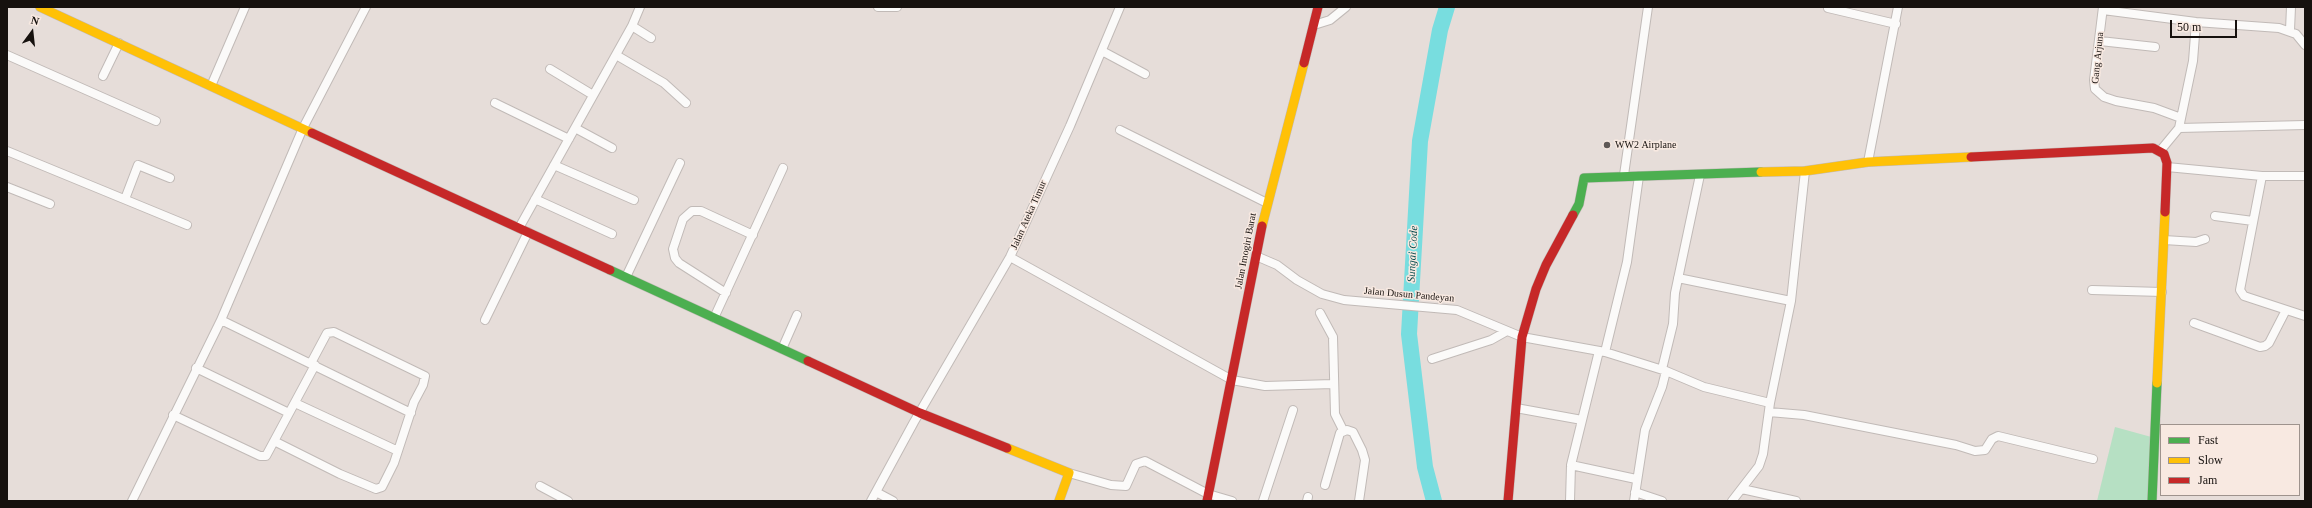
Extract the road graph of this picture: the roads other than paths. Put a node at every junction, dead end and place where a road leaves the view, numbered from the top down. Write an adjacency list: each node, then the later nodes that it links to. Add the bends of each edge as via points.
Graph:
1 (40, 7): 22 (street)
2 (245, 7): 31 (street)
3 (366, 7): 38 (street)
4 (640, 7): 18 (street)
5 (878, 7): 6 (street)
6 (897, 7)
7 (1120, 7): 25 (street, Jalan Ateka Timur)
8 (1318, 7): 17 (street, Jalan Imogiri Barat)
9 (1346, 7): 17 (street, via 1330,20)
10 (1648, 7): 52 (street)
11 (1898, 7): 16 (street)
12 (2291, 7): 19 (street)
13 (1828, 8): 16 (street)
14 (2103, 8): 15 (street); 21 (street, Gang Arjuna)
15 (2196, 22): 19 (street); 35 (street, via 2193,60)
16 (1896, 24): 46 (street)
17 (1314, 25): 62 (street, Jalan Imogiri Barat)
18 (632, 26): 20 (street); 27 (street)
19 (2290, 30): 23 (street)
20 (651, 38)
21 (2100, 41): 24 (street); 35 (street, Gang Arjuna, via 2094,80 2098,93 2116,101 2154,108)
22 (119, 43): 30 (street); 31 (street)
23 (2305, 45)
24 (2155, 47)
25 (1102, 51): 29 (street); 74 (street, Jalan Ateka Timur)
26 (7, 55): 36 (street)
27 (616, 55): 32 (street); 34 (street, via 664,83)
28 (550, 69): 32 (street)
29 (1145, 74)
30 (103, 76)
31 (212, 86): 38 (street)
32 (593, 95): 39 (street)
33 (495, 103): 42 (street)
34 (686, 103)
35 (2181, 118): 40 (street)
36 (156, 121)
37 (2305, 125): 40 (street)
38 (303, 128): 67 (street); 86 (street)
39 (574, 128): 42 (street); 43 (street)
40 (2180, 128): 44 (street)
41 (1120, 130): 62 (street)
42 (569, 139): 48 (street)
43 (612, 148)
44 (2160, 150): 46 (street, via 2153,148); 49 (street, via 2166,157)
45 (7, 151): 59 (street)
46 (1868, 162): 51 (street)
47 (680, 163): 75 (street)
48 (554, 165): 60 (street); 61 (street)
49 (2167, 167): 55 (street); 72 (street)
50 (783, 168): 70 (street)
51 (1805, 171): 53 (street); 80 (street)
52 (1624, 175): 54 (street); 90 (street, via 1584,178 1579,204 1536,289)
53 (1700, 175): 54 (street); 76 (street)
54 (1639, 176): 92 (street, via 1627,262)
55 (2262, 176): 56 (street); 65 (street)
56 (2305, 176)
57 (170, 178): 59 (street, via 138,165)
58 (7, 187): 63 (street)
59 (125, 199): 66 (street)
60 (535, 199): 67 (street); 69 (street)
61 (634, 200)
62 (1267, 203): 73 (street, Jalan Imogiri Barat)
63 (50, 204)
64 (2215, 216): 65 (street)
65 (2253, 221): 81 (street, via 2240,290 2244,296)
66 (187, 225)
67 (519, 228): 68 (street)
68 (528, 232): 75 (street); 87 (street)
69 (612, 234)
70 (753, 235): 79 (street); 79 (street, via 701,211 692,212 683,219 673,249 676,258 679,263)
71 (2206, 239): 72 (street, via 2196,242)
72 (2164, 240): 78 (street)
73 (1256, 256): 89 (street, Jalan Dusun Pandeyan, via 1277,265 1322,294 1376,304 1457,310); 97 (street, Jalan Imogiri Barat)
74 (1010, 257): 97 (street); 106 (street, Jalan Ateka Timur)
75 (626, 277): 85 (street)
76 (1678, 278): 80 (street); 96 (street)
77 (2092, 290): 78 (street)
78 (2162, 292): 135 (street)
79 (726, 293): 85 (street)
80 (1791, 301): 100 (street)
81 (2286, 310): 84 (street); 88 (street, via 2269,343 2260,347)
82 (1320, 313): 98 (street, via 1333,337)
83 (797, 315): 91 (street)
84 (2305, 316)
85 (714, 318): 91 (street)
86 (220, 320): 94 (street); 95 (street)
87 (485, 320)
88 (2194, 323)
89 (1507, 331): 90 (street, Jalan Dusun Pandeyan); 93 (street, via 1491,340)
90 (1522, 337): 92 (street, Jalan Dusun Pandeyan); 101 (street)
91 (782, 349): 106 (street)
92 (1602, 352): 96 (street, Jalan Dusun Pandeyan); 108 (street)
93 (1432, 359)
94 (313, 364): 99 (street); 105 (street); 105 (street, via 327,332 334,332 413,369 426,378)
95 (196, 368): 104 (street); 107 (street)
96 (1664, 370): 100 (street, Jalan Dusun Pandeyan, via 1704,387); 115 (street, via 1662,387 1645,430)
97 (1232, 380): 98 (street, via 1265,386); 120 (street, Jalan Imogiri Barat)
98 (1333, 384): 109 (street, via 1334,414)
99 (295, 403): 104 (street); 111 (street)
100 (1770, 403): 103 (street)
101 (1516, 408): 108 (street); 130 (street)
102 (1293, 410): 128 (street)
103 (1769, 412): 112 (street, via 1804,415 1956,445 1975,452 1986,450 1992,439 1998,436); 118 (street, via 1759,466)
104 (289, 413): 110 (street)
105 (411, 413): 111 (street)
106 (920, 413): 114 (street); 119 (street, Jalan Ateka Timur)
107 (173, 415): 110 (street, via 260,456 266,456); 122 (street)
108 (1582, 420): 113 (street)
109 (1343, 430): 117 (street, via 1335,447); 129 (street, via 1353,432 1365,460)
110 (274, 441): 111 (street, via 340,474 376,488 382,487)
111 (398, 450)
112 (2094, 459)
113 (1571, 465): 115 (street); 131 (street)
114 (1069, 473): 120 (street, via 1111,485 1126,486 1136,464 1145,461); 126 (street)
115 (1636, 479): 121 (street)
116 (540, 486): 123 (street)
117 (1325, 486)
118 (1742, 489): 133 (street); 134 (street)
119 (876, 492): 124 (street, Jalan Ateka Timur); 125 (street)
120 (1208, 497): 127 (street)
121 (1634, 497): 132 (street)
122 (132, 501)
123 (568, 501)
124 (871, 501)
125 (893, 501)
126 (1059, 501)
127 (1232, 501)
128 (1263, 501)
129 (1360, 501)
130 (1508, 501)
131 (1570, 501)
132 (1662, 501)
133 (1732, 501)
134 (1796, 501)
135 (2152, 501)

